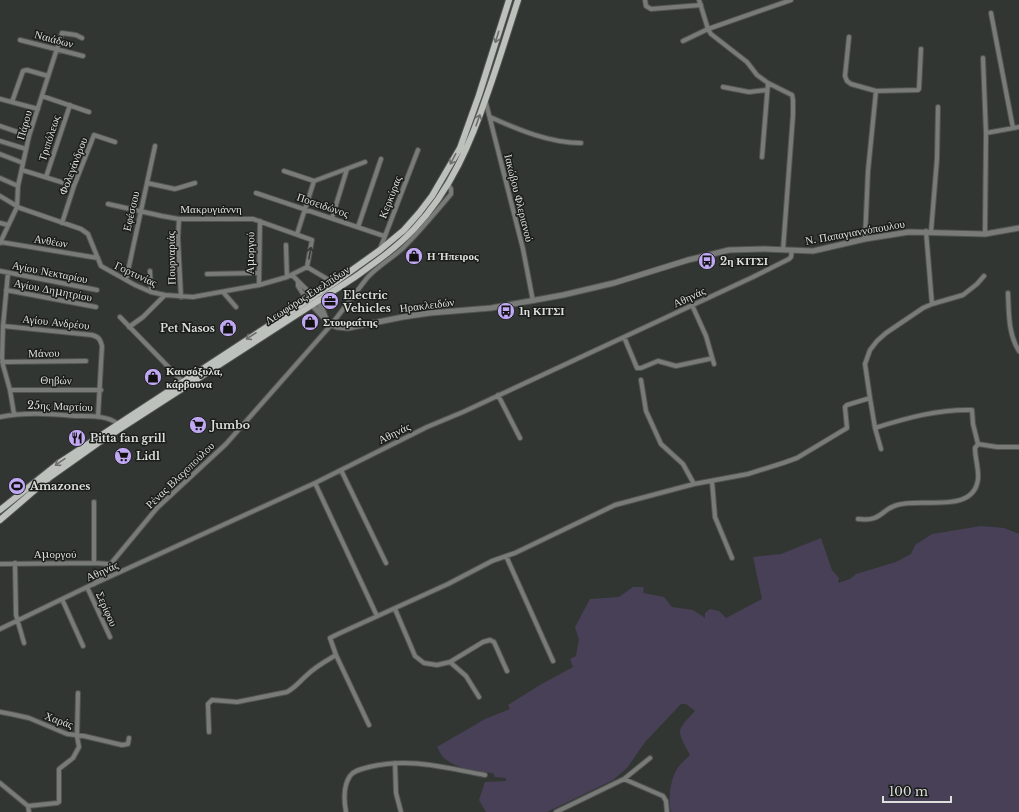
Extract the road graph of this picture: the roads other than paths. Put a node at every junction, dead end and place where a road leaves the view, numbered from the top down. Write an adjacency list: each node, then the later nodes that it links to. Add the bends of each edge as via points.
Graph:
1 (509, 0): 80 (main road, Λεωφόρος Ευελπίδων, one-way to 80, via 460,148 442,181 419,213 404,230)
2 (518, 0): 25 (main road, Λεωφόρος Ευελπίδων)
3 (645, 0): 7 (street, via 646,6 651,9)
4 (699, 0): 7 (street)
5 (791, 0): 6 (street)
6 (782, 2): 9 (street)
7 (701, 5): 9 (street)
8 (992, 12): 34 (street)
9 (708, 29): 13 (street); 19 (street)
10 (849, 37): 22 (street, via 845,76 847,81)
11 (82, 38): 14 (street, Πάρου, via 62,32)
12 (20, 40): 14 (street, Ναιάδων)
13 (683, 41)
14 (56, 49): 16 (street, Ναιάδων); 18 (street, Πάρου)
15 (921, 49): 22 (street, via 918,90)
16 (83, 56)
17 (983, 58): 35 (street)
18 (48, 76): 23 (street, Πάρου); 26 (street, via 23,71)
19 (768, 83): 21 (street); 81 (street, via 792,95 793,100)
20 (723, 87): 21 (street, via 749,92)
21 (767, 90): 44 (street)
22 (876, 91): 77 (street, via 868,171)
23 (42, 96): 27 (street); 29 (street, Πάρου)
24 (0, 99): 26 (street)
25 (486, 99): 31 (street, Ιακώβου Φλεριανού); 56 (main road, Λεωφόρος Ευελπίδων, one-way to 25, via 466,150)
26 (12, 102): 29 (street)
27 (70, 105): 30 (street); 51 (street, Τριπόλεως)
28 (938, 107): 73 (street, via 937,159)
29 (38, 109): 36 (street, Πάρου)
30 (89, 112)
31 (490, 117): 39 (street, via 556,142); 104 (street, Ιακώβου Φλεριανού, via 523,249)
32 (0, 126): 36 (street)
33 (1019, 127): 34 (street)
34 (1013, 128): 35 (street)
35 (986, 133): 75 (street)
36 (29, 136): 41 (street, Πάρου)
37 (0, 141): 41 (street)
38 (115, 142): 58 (street, Φολεγάνδρου, via 94,135)
39 (582, 143)
40 (155, 146): 54 (street, Εφέσσου)
41 (26, 149): 47 (street, Πάρου)
42 (418, 150): 76 (street, Κερκύρας)
43 (0, 154): 47 (street)
44 (762, 157)
45 (381, 159): 71 (street)
46 (366, 162): 48 (street)
47 (23, 163): 49 (street, Πάρου)
48 (347, 169): 53 (street); 66 (street)
49 (22, 170): 51 (street); 57 (street, Πάρου)
50 (284, 171): 53 (street)
51 (46, 177): 58 (street)
52 (0, 178): 57 (street)
53 (314, 180): 63 (street)
54 (147, 183): 55 (street, via 175,189); 64 (street, Εφέσσου)
55 (195, 183)
56 (448, 184): 103 (main road, Λεωφόρος Ευελπίδων, via 424,218 399,243 361,273); 113 (street, Ρένας Βλαχοπούλου, via 452,191 434,215 402,249 370,274)
57 (18, 186): 62 (street, Πάρου)
58 (74, 186): 69 (street, Φολεγάνδρου)
59 (256, 193): 63 (street, Ποσειδώνος)
60 (0, 196): 62 (street, Γορτυνίας)
61 (108, 204): 64 (street, Μακρυγιάννη)
62 (17, 207): 69 (street, Γορτυνίας); 70 (street, Πάρου)
63 (304, 209): 66 (street, Ποσειδώνος); 74 (street)
64 (140, 211): 65 (street, Μακρυγιάννη); 93 (street, Εφέσσου)
65 (179, 218): 67 (street, Μακρυγιάννη, via 242,218); 102 (street, Πουρναριάς)
66 (332, 218): 71 (street, Ποσειδώνος)
67 (260, 221): 74 (street, Μακρυγιάννη); 88 (street, Αμοργού)
68 (0, 223): 70 (street)
69 (62, 223): 83 (street, Γορτυνίας, via 88,234)
70 (8, 225): 78 (street, Πάρου)
71 (358, 227): 76 (street, Ποσειδώνος)
72 (1019, 228): 75 (street, Ν. Παπαγιαννόπουλου)
73 (928, 231): 75 (street, Ν. Παπαγιαννόπουλου); 77 (street, Ν. Παπαγιαννόπουλου); 107 (street)
74 (297, 234): 84 (street, Μακρυγιάννη, one-way to 74, via 312,240)
75 (985, 234)
76 (384, 236): 80 (street, Κερκύρας)
77 (865, 239): 82 (street, Ν. Παπαγιαννόπουλου, via 813,251)
78 (0, 243): 83 (street, Ανθέων)
79 (286, 245): 92 (street)
80 (380, 250): 94 (main road, Λεωφόρος Ευελπίδων)
81 (783, 250): 82 (street, Ν. Παπαγιαννόπουλου); 104 (street, Ν. Παπαγιαννόπουλου, via 729,250 614,283)
82 (792, 250): 108 (street, Αθηνάς, via 789,259)
83 (98, 258): 93 (street, Γορτυνίας, via 101,266)
84 (307, 267): 90 (street, Γορτυνίας); 94 (street)
85 (0, 271): 87 (street, Αγίου Νεκταρίου)
86 (150, 271): 98 (street)
87 (8, 273): 96 (street); 97 (street, Αγίου Νεκταρίου)
88 (259, 273): 89 (street); 95 (street, Αμοργού)
89 (207, 274)
90 (292, 275): 92 (street, Γορτυνίας); 103 (street)
91 (984, 276): 107 (street, via 963,295)
92 (287, 278): 95 (street, Γορτυνίας)
93 (126, 280): 98 (street, Γορτυνίας)
94 (334, 283): 103 (main road, Λεωφόρος Ευελπίδων)
95 (259, 285): 99 (street, Γορτυνίας)
96 (6, 290): 106 (street); 109 (street, Αγίου Δημητρίου)
97 (97, 290)
98 (151, 292): 101 (street, Γορτυνίας)
99 (223, 292): 102 (street, Γορτυνίας); 110 (street)
100 (1008, 293): 116 (street, via 1012,336)
101 (165, 295): 102 (street, Γορτυνίας); 114 (street)
102 (181, 297)
103 (312, 301): 113 (street, via 322,309); 122 (main road, Λεωφόρος Ευελπίδων, one-way to 122); 143 (main road, Λεωφόρος Ευελπίδων, via 98,443 50,477)
104 (533, 301): 113 (street, Ηρακλειδών, via 491,308 430,313 348,328)
105 (0, 303): 106 (street)
106 (5, 304): 112 (street)
107 (932, 304): 126 (street, via 886,332 870,350 865,364)
108 (692, 305): 115 (street, Αθηνάς); 120 (street, via 706,336)
109 (96, 307)
110 (236, 307)
111 (120, 317): 114 (street)
112 (2, 322): 119 (street); 124 (street, Αγίου Ανδρέου, via 98,336 102,346)
113 (331, 325): 150 (street, Ρένας Βλαχοπούλου, via 226,444 157,508)
114 (129, 327): 122 (street)
115 (624, 337): 117 (street, via 637,368 658,362 676,366); 125 (street, Αθηνάς)
116 (1019, 351)
117 (709, 359)
118 (86, 361): 119 (street, Μάνου)
119 (2, 362): 123 (street)
120 (714, 364)
121 (641, 380): 139 (street, via 646,411 661,444 683,464)
122 (182, 381): 130 (main road, Λεωφόρος Ευελπίδων)
123 (10, 390): 124 (street, Θηβών); 127 (street)
124 (101, 390): 129 (street, Αγίου Ανδρέου)
125 (498, 395): 132 (street); 136 (street, Αθηνάς)
126 (870, 398): 131 (street); 137 (street, via 845,407 847,428 797,458 748,474)
127 (14, 414): 128 (street, 25ης Μαρτίου); 129 (street, 25ης Μαρτίου, via 47,413)
128 (0, 417)
129 (98, 417): 130 (street, 25ης Μαρτίου, via 113,420)
130 (118, 424): 141 (main road, Λεωφόρος Ευελπίδων, one-way to 141, via 59,463)
131 (875, 428): 133 (street, via 923,415 972,410); 135 (street)
132 (520, 438)
133 (978, 444): 134 (street); 142 (street, via 975,448 975,462 978,481 967,498 951,502 897,505 874,519)
134 (1019, 447)
135 (881, 449)
136 (341, 470): 138 (street, Αθηνάς); 146 (street)
137 (712, 481): 139 (street); 145 (street, via 715,517)
138 (315, 483): 151 (street, Αθηνάς); 155 (street)
139 (694, 484): 144 (street, via 615,505)
140 (94, 502): 148 (street)
141 (0, 510)
142 (858, 519)
143 (0, 520)
144 (506, 556): 154 (street); 162 (street)
145 (732, 558)
146 (386, 562)
147 (15, 563): 148 (street, Αμοργού); 149 (street, Αμοργού); 156 (street)
148 (94, 563): 150 (street, Αμοργού)
149 (0, 564)
150 (109, 564): 151 (street, Ρένας Βλαχοπούλου)
151 (94, 585): 152 (street, Αθηνάς)
152 (87, 587): 153 (street, Αθηνάς); 158 (street, Σερίφου)
153 (62, 599): 156 (street, Αθηνάς); 160 (street)
154 (395, 609): 155 (street); 163 (street, via 415,656 424,663 436,665)
155 (377, 616): 161 (street, via 330,638)
156 (17, 621): 157 (street, Αθηνάς); 159 (street)
157 (0, 629)
158 (110, 637)
159 (24, 643)
160 (83, 646)
161 (336, 655): 168 (street); 169 (street, via 306,675 288,692 237,702 212,700 208,704)
162 (553, 661)
163 (450, 662): 164 (street, via 490,640 494,642); 166 (street, via 466,676)
164 (507, 671)
165 (78, 693): 170 (street)
166 (479, 697)
167 (0, 712): 170 (street, Χαράς, via 29,718)
168 (369, 726)
169 (209, 732)
170 (77, 736): 171 (street, Χαράς, via 122,745 128,744); 177 (street, via 77,753 59,769 59,802)
171 (129, 738)
172 (650, 758): 175 (street)
173 (395, 762): 174 (street, via 410,762); 179 (street, via 359,769 350,776 343,798); 180 (street, via 396,793)
174 (485, 775)
175 (624, 779): 181 (street); 182 (street, via 663,796)
176 (0, 784): 177 (street)
177 (28, 806): 178 (street)
178 (29, 812)
179 (346, 812)
180 (401, 812)
181 (556, 812)
182 (667, 812)

